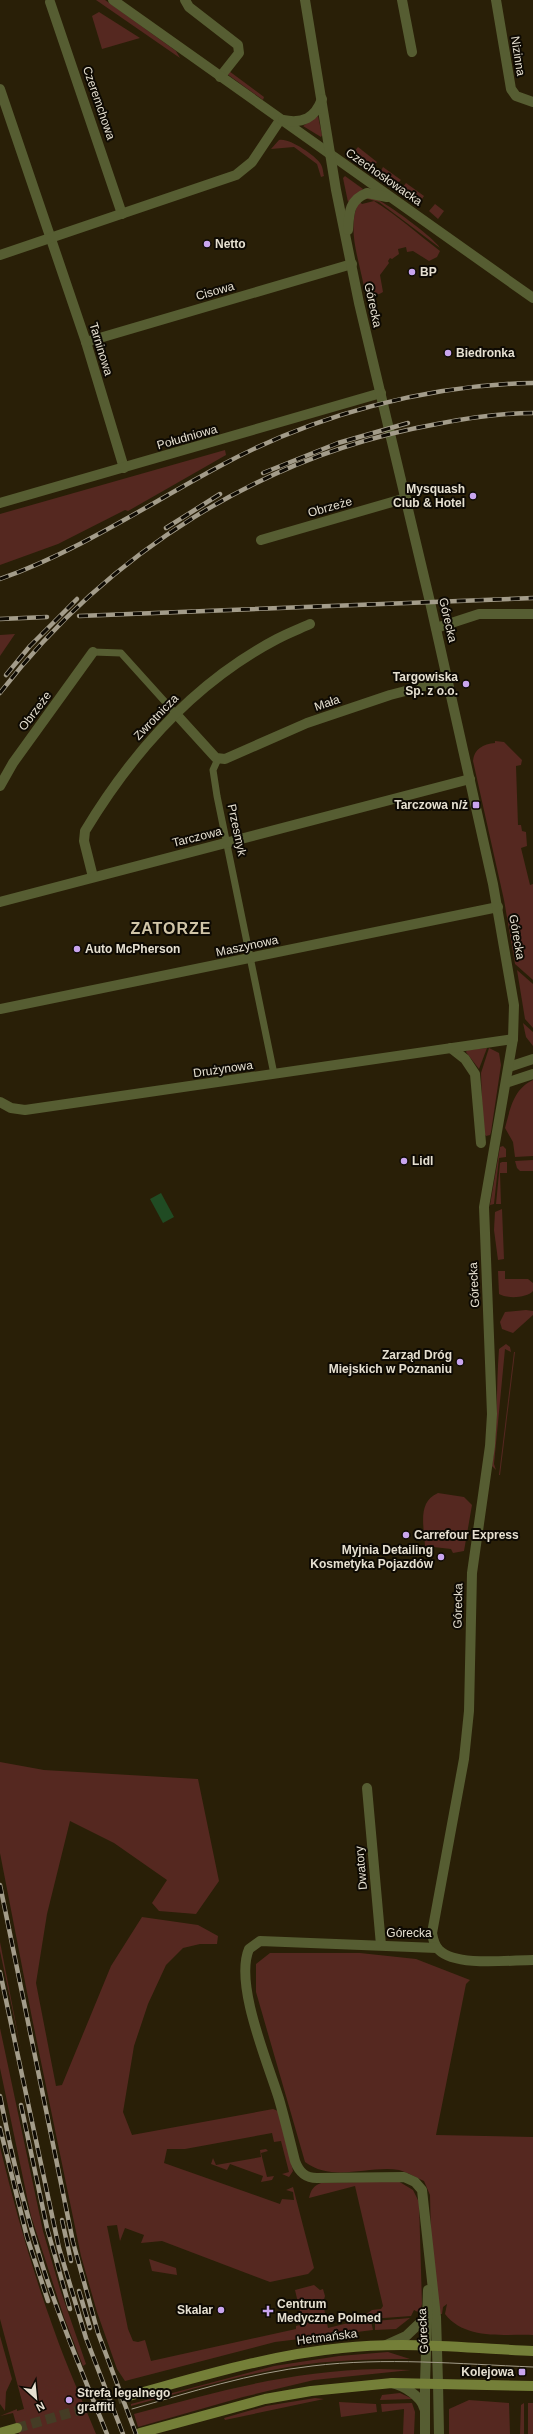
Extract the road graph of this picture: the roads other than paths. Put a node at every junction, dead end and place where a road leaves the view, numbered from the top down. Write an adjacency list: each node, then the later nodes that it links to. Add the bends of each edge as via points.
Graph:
1 (114, 0): 8 (street, Czechosłowacka)
2 (184, 0): 8 (street, via 189,8 238,45 239,53)
3 (305, 0): 10 (street, Górecka)
4 (402, 0): 7 (street)
5 (496, 0): 11 (street, Nizinna, via 511,89 516,96)
6 (50, 2): 15 (street, Czeremchowa)
7 (412, 52)
8 (220, 76): 12 (street, Czechosłowacka)
9 (0, 89): 16 (street, Tarninowa)
10 (322, 99): 12 (street, via 316,113 305,120); 13 (street, Górecka)
11 (533, 102)
12 (280, 120): 13 (street, Czechosłowacka); 15 (street, via 252,162 239,173)
13 (330, 154): 14 (street, Czechosłowacka); 17 (street, Górecka)
14 (398, 202): 17 (street, via 373,193 362,195 355,200 349,214); 20 (street, Czechosłowacka)
15 (122, 214): 16 (street)
16 (52, 238): 18 (street); 21 (street, Tarninowa)
17 (347, 244): 19 (street, Górecka)
18 (0, 255)
19 (352, 264): 21 (street, Cisowa); 22 (street, Górecka)
20 (533, 298)
21 (86, 342): 23 (street, Tarninowa)
22 (381, 393): 23 (street, Południowa); 24 (street, Górecka)
23 (124, 468): 25 (street, Południowa)
24 (406, 498): 26 (street, Obrzeże); 29 (street, Górecka)
25 (0, 503)
26 (261, 540)
27 (533, 614): 29 (street, via 478,614)
28 (310, 624): 32 (street, Zwrotnicza, via 276,639 229,669)
29 (436, 628): 31 (street, Górecka)
30 (93, 652): 32 (street, via 121,654); 35 (street, Obrzeże, via 13,763)
31 (448, 680): 33 (street, Mała, via 390,695 314,721 228,758); 34 (street, Górecka)
32 (176, 714): 33 (street); 37 (street, Zwrotnicza, via 122,774 85,831 84,841)
33 (218, 759): 36 (street, Przesmyk, via 213,768 213,777)
34 (470, 779): 36 (street, Tarczowa); 39 (street, Górecka)
35 (0, 786)
36 (226, 843): 37 (street, Tarczowa); 40 (street, Przesmyk)
37 (93, 877): 38 (street, Tarczowa)
38 (0, 902)
39 (498, 907): 40 (street, Maszynowa); 42 (street, Górecka, via 514,1005)
40 (251, 958): 41 (street, Maszynowa); 46 (street, Przesmyk)
41 (0, 1009)
42 (513, 1039): 43 (street, Drużynowa); 45 (street, Górecka)
43 (451, 1048): 46 (street, Drużynowa); 50 (street, via 465,1059 475,1074)
44 (533, 1059): 45 (street)
45 (509, 1067): 48 (street, Górecka)
46 (274, 1074): 49 (street, Drużynowa, via 25,1110 11,1108)
47 (533, 1074): 48 (street)
48 (506, 1083): 53 (street, Górecka, via 484,1207 492,1414 490,1446 472,1573 469,1711 455,1811 432,1920 432,1933)
49 (0, 1102)
50 (481, 1143)
51 (367, 1788): 52 (street, Dwatory)
52 (381, 1946): 53 (street, Górecka); 55 (street, Górecka, via 260,1941 252,1945 246,1954 246,1986 298,2169 312,2178 399,2177 415,2182 422,2190 424,2199)
53 (437, 1948): 54 (street, via 446,1955 473,1960)
54 (533, 1960)
55 (430, 2278): 56 (street, Górecka); 59 (street, Górecka, via 434,2296)
56 (426, 2317): 57 (street, via 406,2336); 58 (street, Górecka)
57 (385, 2345): 58 (main road, Hetmańska); 65 (main road, Hetmańska, via 336,2348 267,2359)
58 (426, 2347): 59 (main road, Hetmańska); 61 (street, Górecka)
59 (437, 2347): 60 (main road, Hetmańska); 62 (street, Górecka)
60 (533, 2351)
61 (425, 2382): 62 (main road); 63 (main road); 66 (street)
62 (438, 2382): 64 (main road); 71 (street)
63 (392, 2383): 66 (street, via 415,2396 423,2404); 69 (main road, via 312,2391 265,2400)
64 (533, 2386)
65 (129, 2396)
66 (424, 2410): 70 (street)
67 (17, 2428): 68 (main road)
68 (0, 2433)
69 (140, 2433)
70 (425, 2434)
71 (439, 2434)

